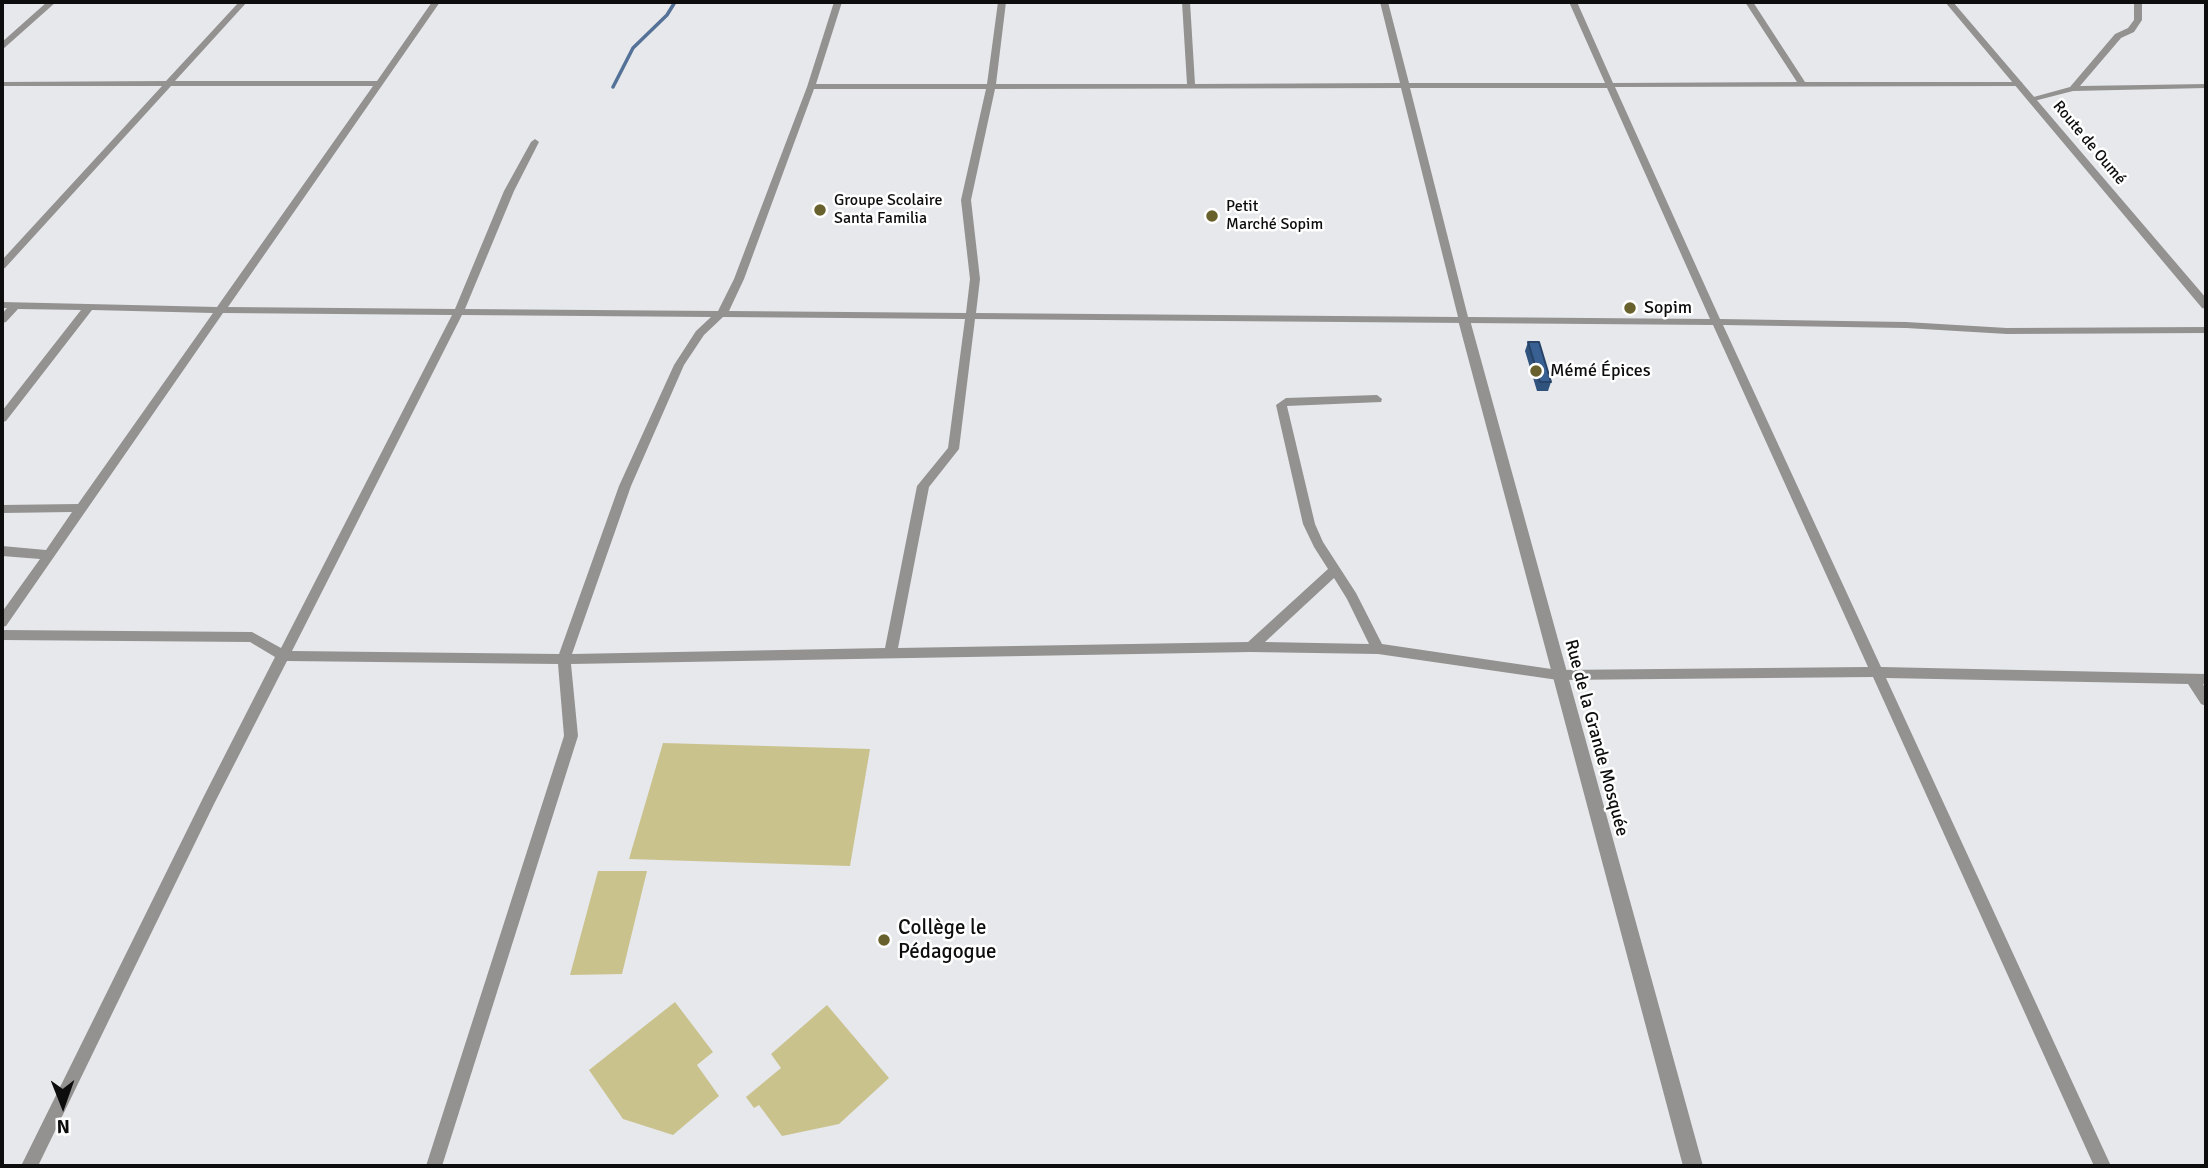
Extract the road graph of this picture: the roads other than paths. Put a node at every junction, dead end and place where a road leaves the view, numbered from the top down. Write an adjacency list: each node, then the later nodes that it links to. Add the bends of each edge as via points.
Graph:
1 (52, 2): 12 (street)
2 (243, 2): 15 (street)
3 (436, 2): 13 (street)
4 (838, 2): 22 (street)
5 (1002, 2): 23 (street)
6 (1186, 2): 19 (street)
7 (1384, 2): 20 (street)
8 (1573, 2): 17 (street)
9 (1749, 2): 18 (street)
10 (1949, 2): 16 (street, Route de Oumé)
11 (2137, 2): 24 (street, via 2138,20)
12 (2, 47)
13 (380, 83): 15 (street); 32 (street)
14 (2, 84): 15 (street)
15 (168, 84): 27 (street)
16 (2019, 84): 18 (street); 25 (street, Route de Oumé)
17 (1609, 85): 18 (street); 20 (street); 38 (street)
18 (1803, 85)
19 (1191, 86): 20 (street); 23 (street)
20 (1405, 86): 37 (street)
21 (2206, 86): 24 (street)
22 (811, 87): 23 (street); 34 (street)
23 (991, 87): 35 (street, via 966,200 975,279)
24 (2073, 89): 25 (street)
25 (2033, 100): 28 (street, Route de Oumé)
26 (535, 142): 33 (street, via 509,191)
27 (2, 266)
28 (2206, 304)
29 (2, 306): 30 (street)
30 (15, 306): 31 (street); 36 (street)
31 (89, 307): 32 (street); 41 (street)
32 (221, 310): 33 (street); 42 (street)
33 (459, 312): 34 (street); 52 (street)
34 (723, 312): 35 (street); 53 (street, via 701,333 679,365 625,486)
35 (971, 316): 37 (street); 51 (street, via 953,449 923,486)
36 (2, 320)
37 (1464, 320): 38 (street); 55 (street, Rue de la Grande Mosquée)
38 (1714, 322): 39 (street, via 2007,331); 54 (street)
39 (2206, 330)
40 (1377, 399): 46 (street, via 1281,405 1309,524)
41 (2, 418)
42 (81, 508): 43 (street); 45 (street)
43 (2, 509)
44 (2, 551): 45 (street)
45 (48, 555): 47 (street)
46 (1336, 569): 49 (street); 50 (street)
47 (2, 622)
48 (2, 635): 52 (street, via 252,637)
49 (1251, 647): 50 (street); 51 (street)
50 (1378, 649): 55 (street)
51 (890, 654): 53 (street)
52 (285, 656): 53 (street); 58 (street)
53 (564, 659): 59 (street, via 571,736)
54 (1879, 672): 55 (street); 56 (street); 61 (street)
55 (1558, 675): 60 (street, Rue de la Grande Mosquée)
56 (2199, 679): 57 (street)
57 (2206, 700)
58 (29, 1166)
59 (434, 1166)
60 (1693, 1166)
61 (2103, 1166)

